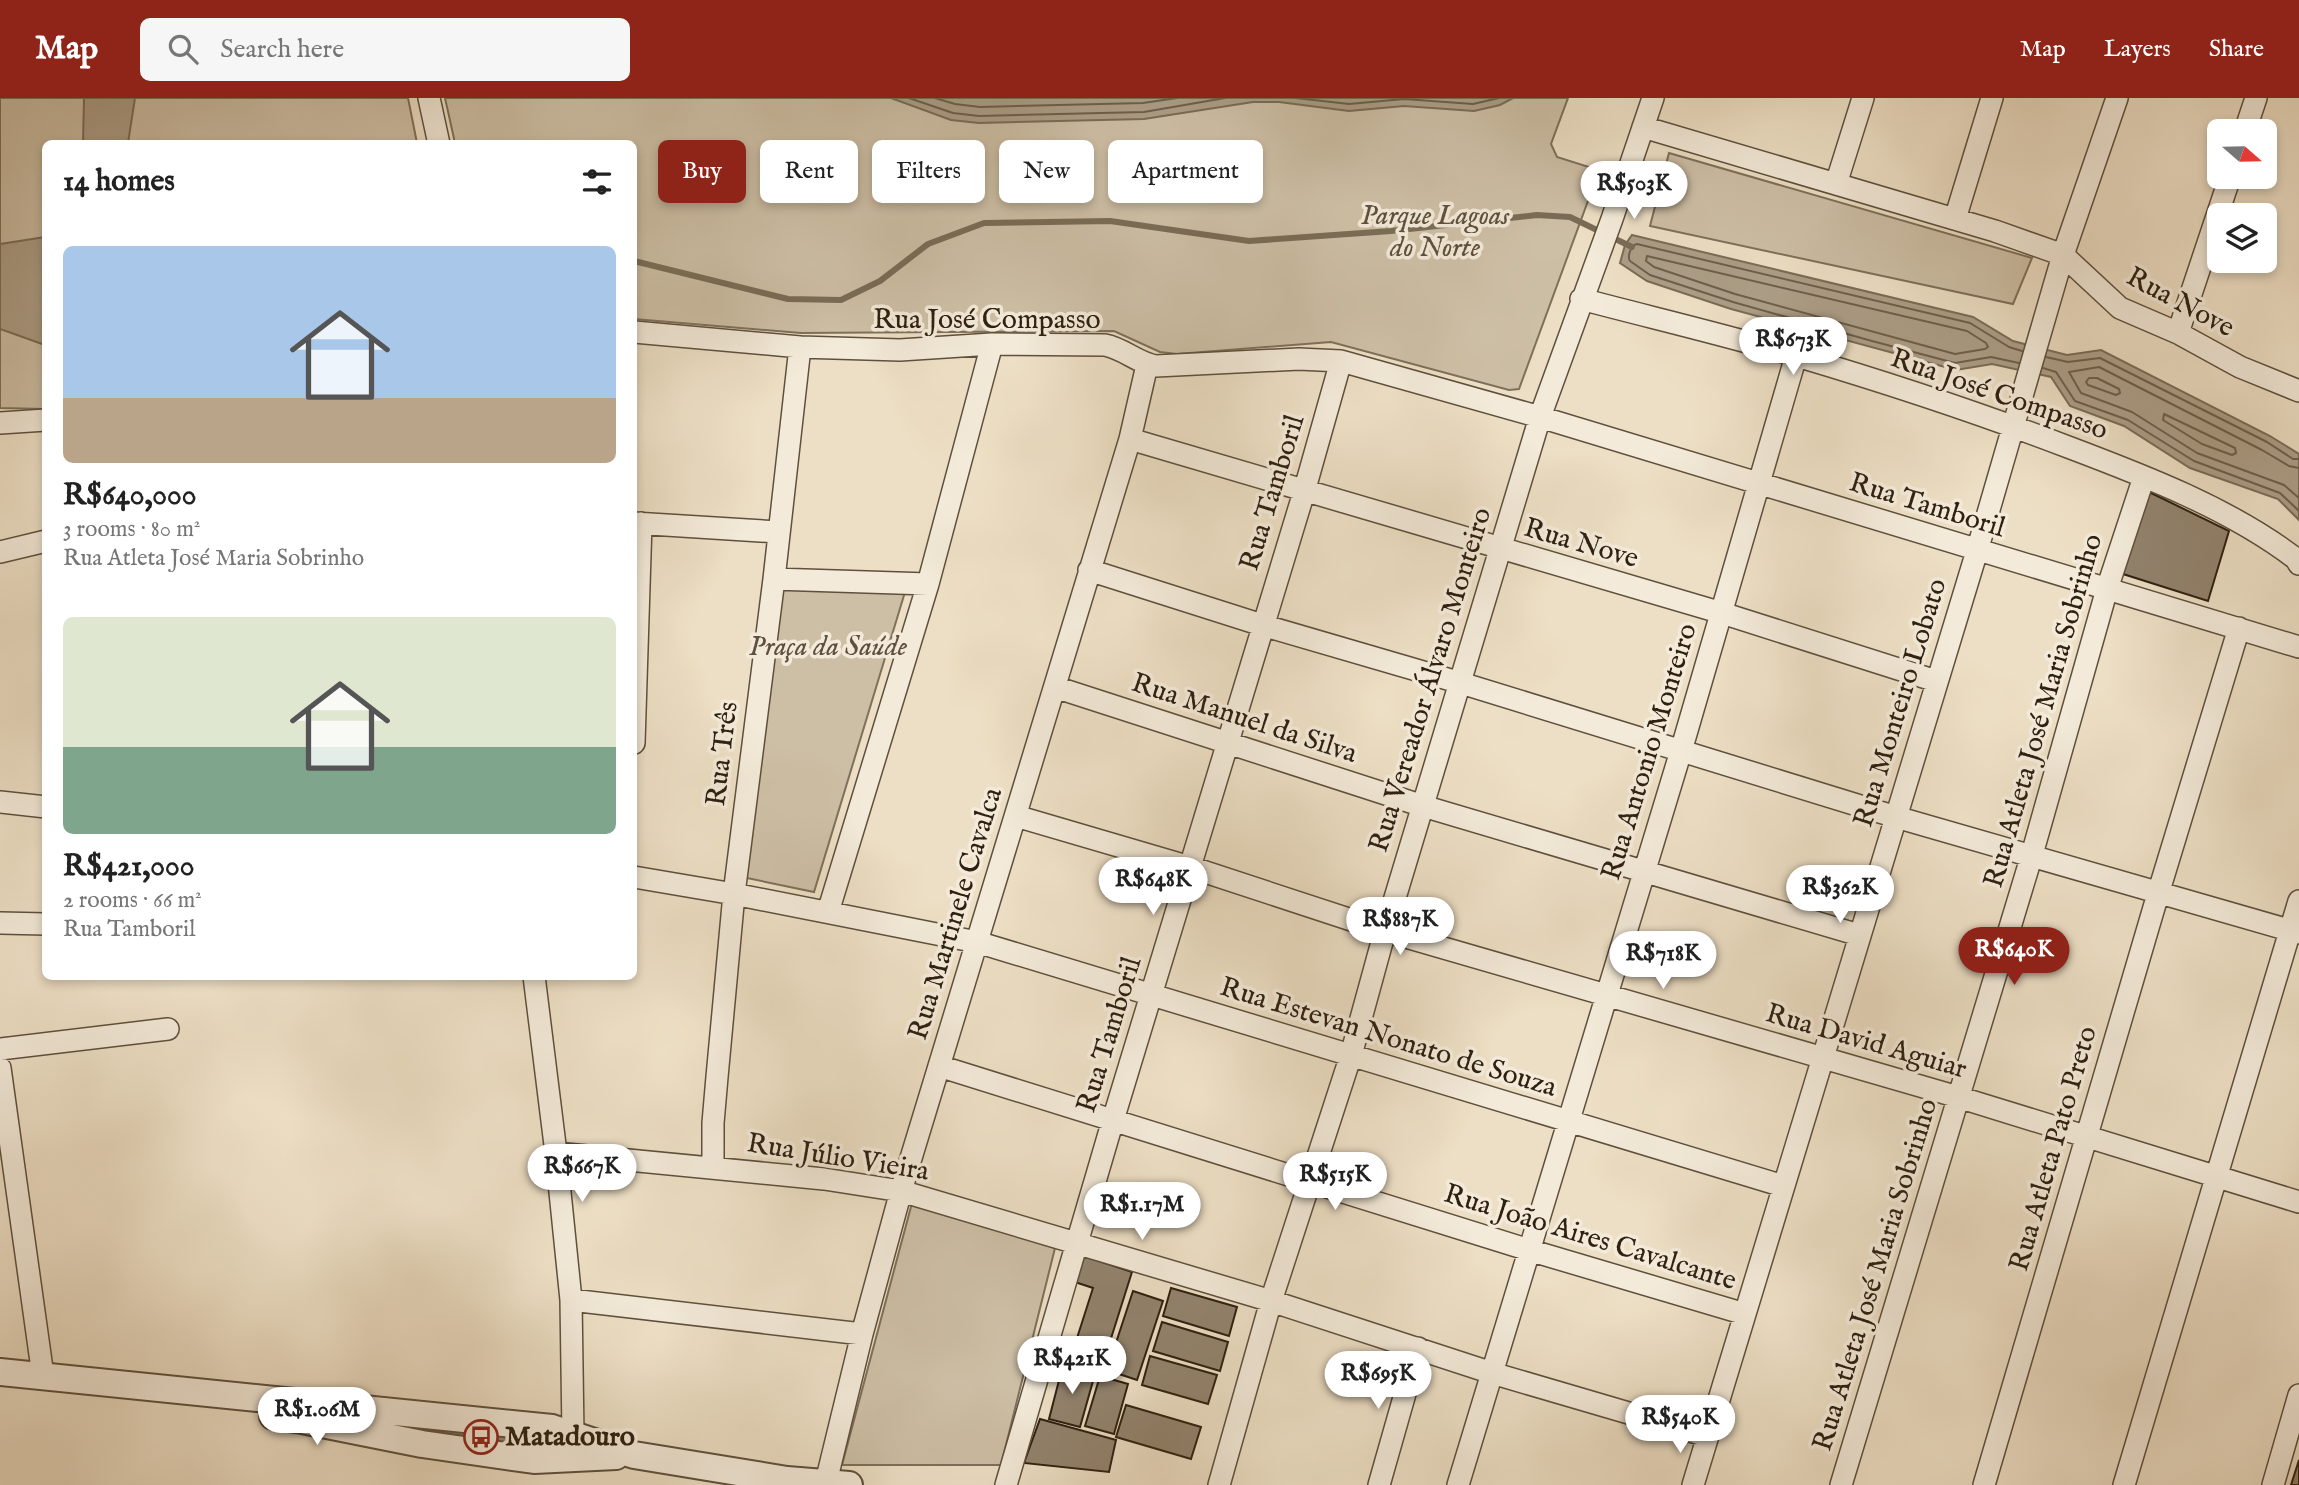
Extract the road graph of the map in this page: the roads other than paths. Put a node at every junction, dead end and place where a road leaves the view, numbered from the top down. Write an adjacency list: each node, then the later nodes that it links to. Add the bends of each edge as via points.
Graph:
1 (429, 98): 9 (street)
2 (1653, 98): 8 (street, Rua Vereador Álvaro Monteiro)
3 (1863, 98): 10 (street)
4 (1992, 98): 12 (street)
5 (2117, 98): 13 (street, Rua Monteiro Lobato)
6 (2256, 98): 7 (street)
7 (2249, 119)
8 (1643, 127): 10 (street, Rua Nove); 14 (street, Rua Vereador Álvaro Monteiro)
9 (438, 140)
10 (1836, 184): 12 (street, Rua Nove)
11 (2226, 189): 16 (street)
12 (1955, 219): 13 (street, Rua Nove)
13 (2063, 256): 16 (street, Rua Nove, via 2120,308); 26 (street, Rua Monteiro Lobato)
14 (1581, 299): 19 (street, Rua José Compasso); 23 (street, Rua Vereador Álvaro Monteiro)
15 (637, 331): 18 (street, Rua José Compasso)
16 (2178, 333): 22 (street, Rua Nove, via 2240,367)
17 (992, 344): 18 (street, Rua José Compasso, via 900,351); 21 (street, Rua José Compasso, via 1105,345 1120,348); 40 (street)
18 (800, 347): 32 (street, Rua Três)
19 (1796, 356): 26 (street, Rua José Compasso); 29 (street, Rua Antonio Monteiro)
20 (1341, 361): 21 (street); 23 (street); 30 (street, Rua Tamboril)
21 (1147, 365): 27 (street, Rua Martinele Cavalca)
22 (2299, 391)
23 (1540, 416): 29 (street, Rua Tamboril); 34 (street, Rua Vereador Álvaro Monteiro)
24 (42, 420): 25 (street)
25 (0, 423)
26 (2013, 426): 28 (street, Rua José Compasso); 35 (street, Rua Monteiro Lobato)
27 (1130, 439): 30 (street, Rua Nove); 38 (street, Rua Martinele Cavalca)
28 (2144, 477): 37 (street, Rua José Compasso, via 2260,534); 41 (street, Rua Atleta José Maria Sobrinho)
29 (1759, 485): 35 (street, Rua Tamboril); 42 (street, Rua Antonio Monteiro)
30 (1304, 492): 34 (street, Rua Nove); 43 (street, Rua Tamboril)
31 (637, 523): 32 (street)
32 (778, 532): 39 (street, Rua Três)
33 (42, 542): 36 (street)
34 (1500, 550): 42 (street, Rua Nove); 47 (street, Rua Vereador Álvaro Monteiro)
35 (1977, 551): 41 (street, Rua Tamboril); 46 (street, Rua Monteiro Lobato)
36 (0, 552)
37 (2299, 564)
38 (1089, 570): 43 (street); 48 (street, Rua Martinele Cavalca)
39 (774, 579): 40 (street); 60 (street, Rua Três)
40 (928, 584): 63 (street)
41 (2106, 589): 44 (street, Rua Tamboril); 56 (street, Rua Atleta José Maria Sobrinho)
42 (1722, 613): 46 (street, Rua Nove); 50 (street, Rua Antonio Monteiro)
43 (1262, 625): 47 (street); 49 (street, Rua Tamboril)
44 (2239, 628): 45 (street, Rua Tamboril); 61 (street, Rua Atleta Pato Preto)
45 (2299, 648)
46 (1936, 681): 55 (street, Rua Monteiro Lobato)
47 (1461, 683): 50 (street); 52 (street, Rua Vereador Álvaro Monteiro)
48 (1055, 687): 49 (street, Rua Manuel da Silva); 54 (street, Rua Martinele Cavalca)
49 (1227, 744): 52 (street, Rua Manuel da Silva); 57 (street, Rua Tamboril)
50 (1681, 751): 55 (street); 58 (street, Rua Antonio Monteiro)
51 (0, 802): 53 (street)
52 (1423, 806): 58 (street, Rua Manuel da Silva); 66 (street, Rua Vereador Álvaro Monteiro)
53 (42, 807)
54 (1016, 816): 57 (street, Rua David Aguiar); 69 (street, Rua Martinele Cavalca)
55 (1896, 817): 56 (street); 68 (street, Rua Monteiro Lobato)
56 (2031, 858): 61 (street); 79 (street, Rua Atleta José Maria Sobrinho)
57 (1190, 867): 66 (street, Rua David Aguiar); 71 (street, Rua Tamboril)
58 (1643, 871): 68 (street, Rua Manuel da Silva); 72 (street, Rua Antonio Monteiro)
59 (637, 878): 60 (street, Rua Estevan Nonato de Souza)
60 (734, 894): 63 (street, Rua Estevan Nonato de Souza); 84 (street, Rua Três)
61 (2158, 894): 67 (street); 82 (street, Rua Atleta Pato Preto)
62 (2299, 901): 67 (street)
63 (828, 912): 69 (street, Rua Estevan Nonato de Souza)
64 (0, 923): 65 (street)
65 (42, 924)
66 (1385, 931): 72 (street, Rua David Aguiar); 75 (street, Rua Vereador Álvaro Monteiro)
67 (2294, 931): 85 (street)
68 (1859, 935): 76 (street, Rua Monteiro Lobato)
69 (977, 942): 71 (street, Rua Estevan Nonato de Souza); 77 (street, Rua Martinele Cavalca)
70 (534, 980): 83 (street)
71 (1152, 996): 75 (street, Rua Estevan Nonato de Souza); 80 (street, Rua Tamboril)
72 (1605, 996): 76 (street, Rua David Aguiar); 81 (street, Rua Antonio Monteiro)
73 (168, 1029): 74 (street)
74 (0, 1049)
75 (1350, 1055): 81 (street, Rua Estevan Nonato de Souza); 86 (street, Rua Vereador Álvaro Monteiro)
76 (1823, 1059): 79 (street, Rua David Aguiar); 87 (street, Rua Monteiro Lobato)
77 (939, 1066): 80 (street, Rua João Aires Cavalcante); 88 (street, Rua Martinele Cavalca)
78 (0, 1068): 99 (street)
79 (1958, 1097): 82 (street, Rua David Aguiar); 112 (street, Rua Atleta José Maria Sobrinho)
80 (1113, 1120): 86 (street, Rua João Aires Cavalcante); 90 (street, Rua Tamboril)
81 (1567, 1122): 87 (street, Rua Estevan Nonato de Souza); 91 (street, Rua Antonio Monteiro)
82 (2086, 1138): 85 (street, Rua David Aguiar); 113 (street, Rua Atleta Pato Preto)
83 (556, 1153): 84 (street, Rua Júlio Vieira); 92 (street)
84 (713, 1168): 88 (street, Rua Júlio Vieira)
85 (2216, 1177): 89 (street, Rua David Aguiar); 114 (street)
86 (1310, 1182): 91 (street, Rua João Aires Cavalcante); 93 (street, Rua Vereador Álvaro Monteiro)
87 (1783, 1186): 94 (street, Rua Monteiro Lobato)
88 (901, 1191): 90 (street, Rua Júlio Vieira); 95 (street, Rua Martinele Cavalca)
89 (2299, 1202)
90 (1077, 1244): 93 (street, Rua Júlio Vieira); 107 (street, Rua Tamboril)
91 (1529, 1250): 94 (street, Rua João Aires Cavalcante); 98 (street, Rua Antonio Monteiro)
92 (571, 1300): 95 (street); 102 (street)
93 (1271, 1301): 96 (street, Rua Júlio Vieira); 108 (street, Rua Vereador Álvaro Monteiro)
94 (1745, 1314): 103 (street, Rua Monteiro Lobato)
95 (862, 1334): 106 (street, Rua Martinele Cavalca)
96 (1418, 1348): 98 (street, Rua Júlio Vieira); 109 (street)
97 (0, 1372): 99 (street)
98 (1492, 1373): 103 (street, Rua Júlio Vieira); 110 (street, Rua Antonio Monteiro)
99 (43, 1376): 102 (street, via 552,1428)
100 (0, 1389): 104 (street, via 302,1420 534,1460)
101 (2299, 1396): 115 (street)
102 (573, 1435): 104 (street)
103 (1707, 1436): 111 (street, Rua Monteiro Lobato)
104 (634, 1455): 105 (street)
105 (786, 1482): 106 (street)
106 (838, 1484)
107 (1006, 1485)
108 (1219, 1485)
109 (1379, 1485)
110 (1458, 1485)
111 (1693, 1485)
112 (1841, 1485)
113 (1984, 1485)
114 (2123, 1485)
115 (2273, 1485)

